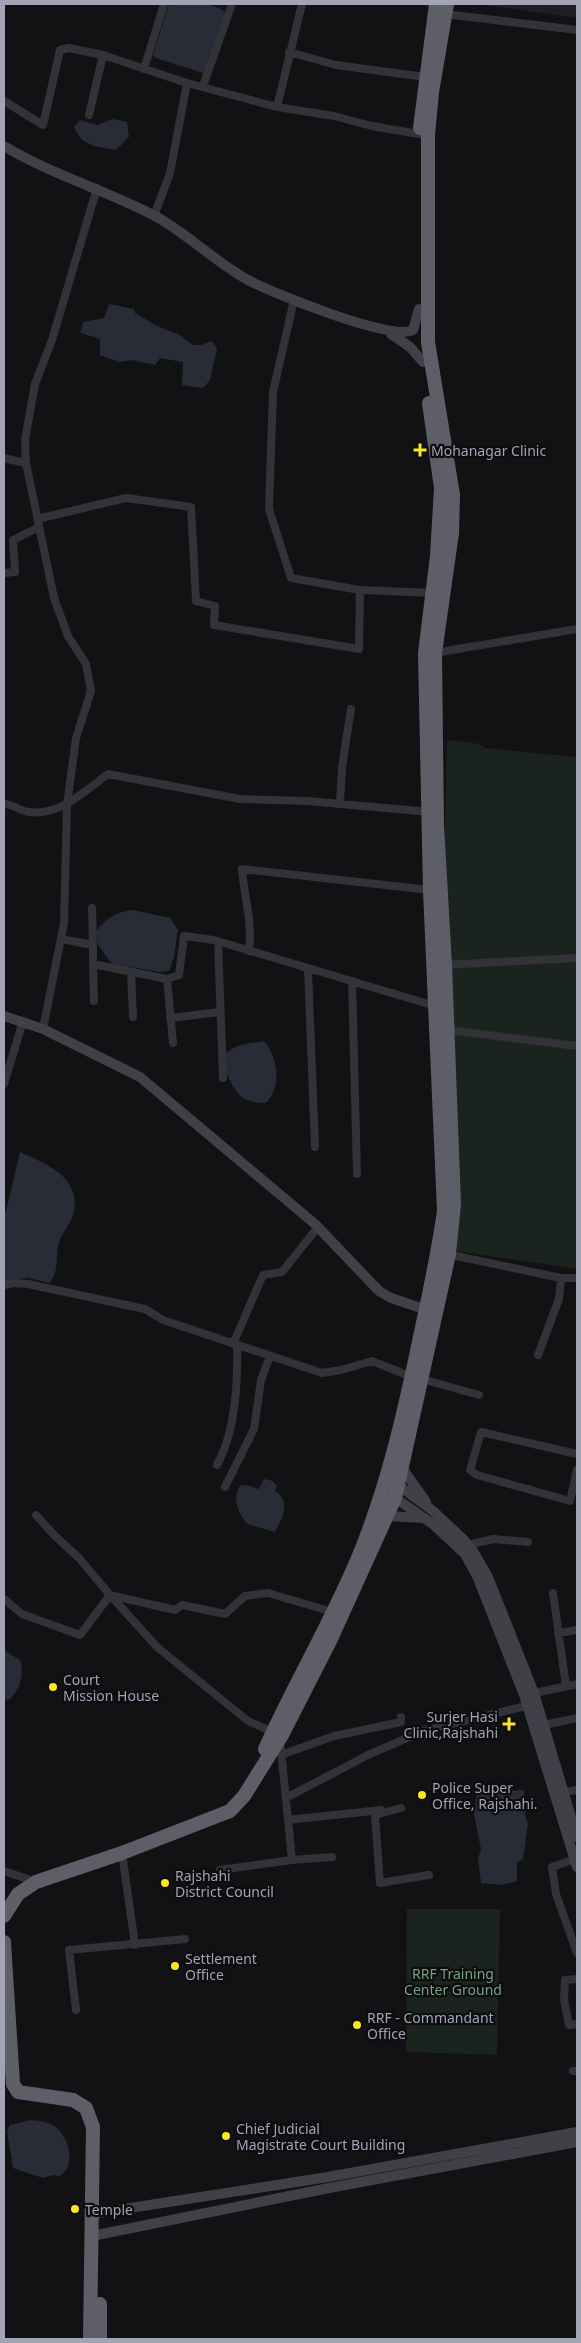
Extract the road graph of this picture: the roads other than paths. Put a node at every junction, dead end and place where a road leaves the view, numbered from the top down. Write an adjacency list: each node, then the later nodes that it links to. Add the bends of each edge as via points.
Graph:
1 (164, 4): 8 (street)
2 (232, 4): 11 (street)
3 (302, 4): 6 (street)
4 (443, 7): 5 (street); 9 (highway); 28 (highway, via 432,100 427,194 428,342 453,495 452,533)
5 (577, 30)
6 (289, 52): 9 (street, via 336,65); 13 (street)
7 (103, 55): 8 (street); 12 (street, via 70,48 60,50 43,125); 14 (street)
8 (144, 69): 10 (street)
9 (426, 76): 15 (highway)
10 (187, 83): 11 (street); 18 (street, via 170,173)
11 (203, 86): 13 (street)
12 (4, 101)
13 (277, 108): 15 (street)
14 (89, 115)
15 (420, 134): 20 (highway)
16 (4, 146): 17 (street, via 30,162)
17 (97, 188): 18 (street); 24 (street, via 52,340 35,384 25,440)
18 (154, 216): 19 (street, via 248,280)
19 (294, 300): 21 (street); 27 (street, via 273,392 269,509 291,578)
20 (419, 308): 21 (street, via 413,330); 22 (highway)
21 (388, 332): 22 (street, via 410,347)
22 (423, 362): 28 (highway, via 441,488)
23 (4, 458): 24 (street)
24 (26, 463): 25 (street)
25 (38, 523): 26 (street, via 13,540 14,572); 27 (street, via 126,498 191,507 196,602 216,606 214,625 358,649); 34 (street, via 54,598 68,636 86,664 91,691 76,738)
26 (4, 572)
27 (360, 590): 28 (street)
28 (437, 593): 30 (highway)
29 (577, 629): 30 (street)
30 (430, 653): 35 (highway)
31 (351, 709): 33 (street)
32 (4, 804): 34 (street, via 29,812 54,810)
33 (340, 804): 34 (street, via 240,799 108,774); 35 (street)
34 (67, 805): 38 (street)
35 (432, 812): 36 (highway); 44 (highway)
36 (430, 890): 41 (street, via 242,869 243,893 252,932); 44 (highway)
37 (92, 908): 40 (street)
38 (61, 938): 40 (street); 56 (street)
39 (218, 941): 41 (street); 47 (street, via 184,936 179,975); 51 (street)
40 (93, 945): 43 (street)
41 (249, 951): 45 (street)
42 (577, 958): 44 (street)
43 (93, 964): 46 (street); 49 (street)
44 (440, 965): 50 (highway); 57 (highway)
45 (308, 969): 48 (street); 62 (street)
46 (131, 972): 47 (street); 53 (street)
47 (167, 979): 54 (street)
48 (352, 981): 50 (street); 63 (street)
49 (94, 1001)
50 (435, 1006): 65 (highway)
51 (220, 1012): 54 (street); 60 (street)
52 (4, 1016): 55 (street)
53 (133, 1017)
54 (170, 1018): 58 (street)
55 (22, 1021): 56 (street); 61 (street)
56 (43, 1029): 64 (street, via 140,1077)
57 (448, 1030): 59 (street); 65 (highway, via 454,1204)
58 (173, 1043)
59 (577, 1046)
60 (223, 1078)
61 (4, 1084)
62 (315, 1147)
63 (357, 1174)
64 (318, 1228): 69 (street, via 379,1291); 70 (street, via 282,1272 264,1275)
65 (444, 1253): 66 (street); 69 (highway)
66 (561, 1278): 67 (street); 72 (street, via 559,1298)
67 (577, 1278)
68 (4, 1285): 70 (street, via 28,1284 145,1309 163,1320)
69 (431, 1312): 73 (highway)
70 (235, 1344): 71 (street); 76 (street, via 238,1382 225,1451)
71 (270, 1356): 73 (street, via 322,1372 372,1361); 79 (street, via 261,1380 254,1430)
72 (538, 1356)
73 (417, 1378): 74 (street); 77 (highway); 80 (highway)
74 (478, 1395)
75 (577, 1454): 78 (street, via 481,1432 470,1470 477,1475 570,1500)
76 (217, 1465)
77 (402, 1468): 80 (highway); 82 (street)
78 (577, 1470)
79 (225, 1488)
80 (391, 1488): 82 (street); 83 (highway); 89 (highway, via 361,1550)
81 (36, 1515): 87 (street, via 80,1558)
82 (429, 1515): 83 (street); 85 (street); 94 (street, via 465,1554)
83 (387, 1516): 89 (highway)
84 (528, 1542): 85 (street, via 493,1539)
85 (468, 1545): 94 (street, via 488,1576)
86 (552, 1593): 91 (street)
87 (110, 1595): 88 (street, via 80,1635 22,1614); 89 (street, via 175,1610 182,1605 225,1614 245,1596 268,1593); 98 (street, via 158,1647 248,1721)
88 (4, 1599)
89 (337, 1614): 98 (highway)
90 (577, 1630): 91 (street)
91 (558, 1633): 93 (street)
92 (577, 1684): 93 (street)
93 (566, 1686): 94 (street)
94 (531, 1699): 97 (street); 102 (street, via 423,1731 368,1755); 108 (street)
95 (401, 1717): 99 (street, via 401,1722 334,1736)
96 (577, 1718): 97 (street)
97 (544, 1725): 101 (street)
98 (276, 1735): 99 (street); 105 (highway, via 244,1796 230,1811)
99 (281, 1755): 102 (street)
100 (577, 1790): 101 (street)
101 (564, 1792): 104 (street)
102 (286, 1798): 103 (street)
103 (288, 1820): 107 (street); 111 (street, via 403,1808 376,1815 380,1882)
104 (576, 1831)
105 (122, 1853): 112 (highway); 116 (street)
106 (332, 1856): 107 (street)
107 (292, 1860): 109 (street)
108 (576, 1863): 117 (street, via 552,1867 559,1903)
109 (220, 1870)
110 (4, 1871): 112 (street)
111 (429, 1875)
112 (36, 1882): 113 (highway, via 18,1894)
113 (4, 1916)
114 (185, 1939): 116 (street)
115 (4, 1942): 119 (highway)
116 (135, 1945): 121 (street, via 69,1950)
117 (577, 1953)
118 (577, 1979): 122 (street, via 565,1980 564,2000 568,2025)
119 (5, 1983): 120 (highway)
120 (6, 2002): 126 (highway, via 13,2084 18,2092 73,2100 86,2108 93,2126)
121 (76, 2010)
122 (577, 2024)
123 (577, 2132): 125 (street)
124 (577, 2142): 125 (street)
125 (536, 2144): 126 (street); 127 (street)
126 (95, 2213): 127 (highway)
127 (95, 2235): 128 (highway); 129 (highway)
128 (90, 2339)
129 (100, 2339)

